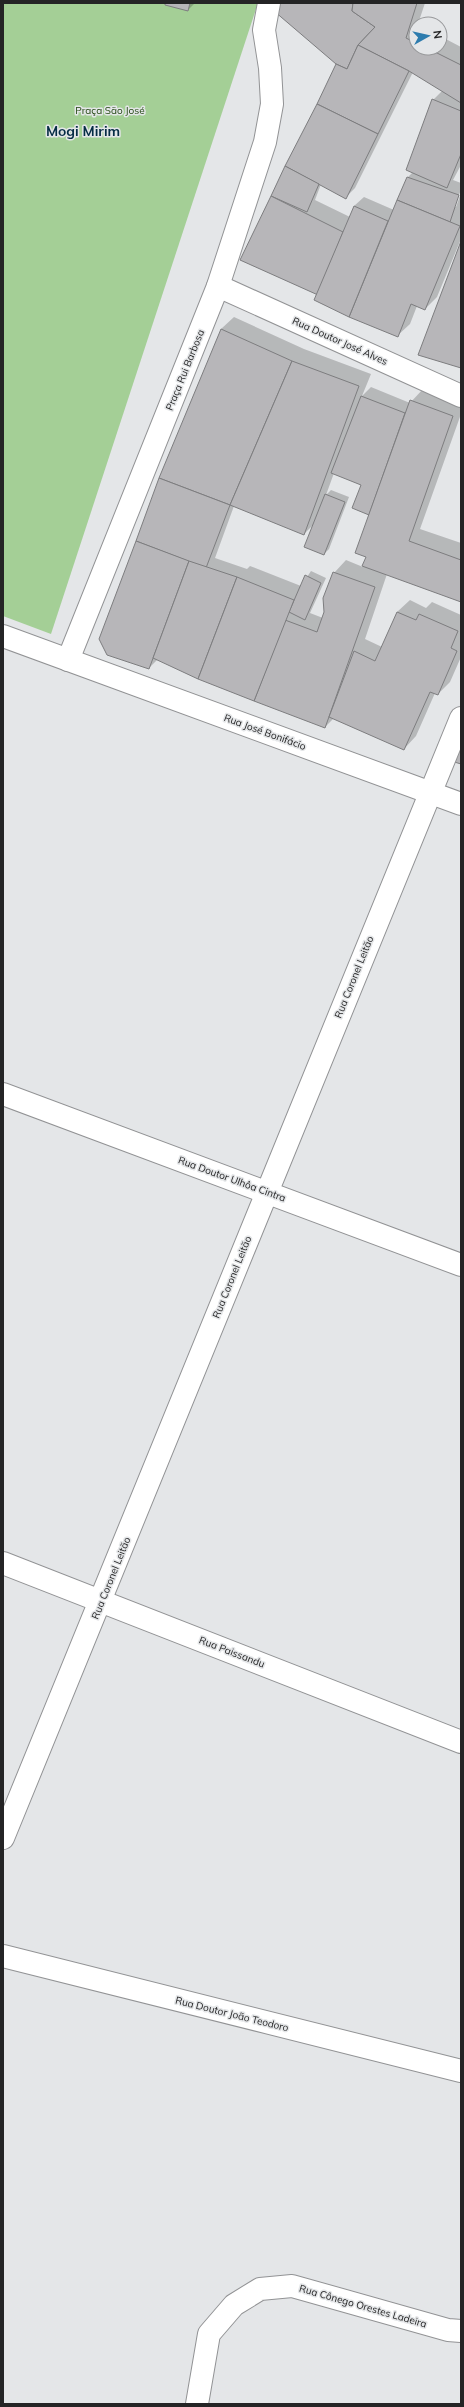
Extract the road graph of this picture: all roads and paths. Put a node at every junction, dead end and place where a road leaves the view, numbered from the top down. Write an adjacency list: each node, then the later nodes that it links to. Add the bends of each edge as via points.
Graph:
1 (269, 3): 2 (street, Praça Rui Barbosa, via 264,30 271,75 270,120)
2 (218, 286): 3 (street, Rua Doutor José Alves); 5 (street, Praça Rui Barbosa)
3 (461, 396)
4 (3, 636): 5 (street)
5 (68, 660): 7 (street, Rua José Bonifácio)
6 (461, 718): 7 (street, Rua Coronel Leitão)
7 (430, 792): 8 (street, Rua José Bonifácio); 10 (street, Rua Coronel Leitão)
8 (461, 804)
9 (3, 1094): 10 (street, Rua Doutor Ulhôa Cintra)
10 (266, 1191): 11 (street, Rua Doutor Ulhôa Cintra); 13 (street, Rua Coronel Leitão)
11 (461, 1265)
12 (3, 1563): 13 (street, Rua Paissandu)
13 (102, 1602): 14 (street, Rua Paissandu); 15 (street, Rua Coronel Leitão)
14 (461, 1742)
15 (3, 1838)
16 (3, 1956): 17 (street, Rua Doutor João Teodoro)
17 (461, 2071)
18 (461, 2330): 19 (street, Rua Cônego Orestes Ladeira, via 448,2330 292,2286 260,2289 234,2305 209,2334)
19 (197, 2404)

